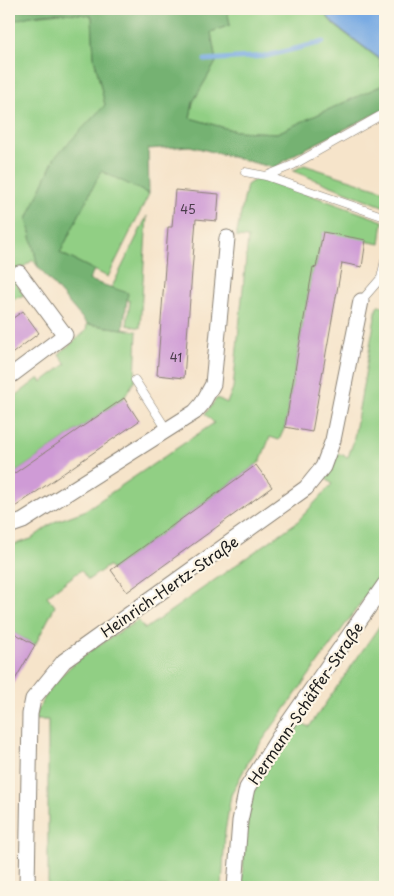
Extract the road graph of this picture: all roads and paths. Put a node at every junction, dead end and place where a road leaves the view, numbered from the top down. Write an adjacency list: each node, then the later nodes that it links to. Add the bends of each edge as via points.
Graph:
1 (385, 113): 3 (lane, via 293,165)
2 (246, 172): 3 (lane)
3 (266, 176): 4 (lane)
4 (385, 216)
5 (227, 238): 11 (street, via 214,384 195,412)
6 (385, 260): 8 (lane, via 381,278)
7 (19, 273): 9 (street, via 66,335)
8 (361, 301): 14 (street, Heinrich-Hertz-Straße, via 334,440 323,467 306,488 64,661 33,699 30,714)
9 (9, 377)
10 (135, 380): 11 (lane)
11 (167, 430): 12 (street, via 23,521)
12 (9, 526)
13 (385, 584): 15 (street, Hermann-Schäffer-Straße, via 247,788 240,821)
14 (27, 887)
15 (235, 887)

